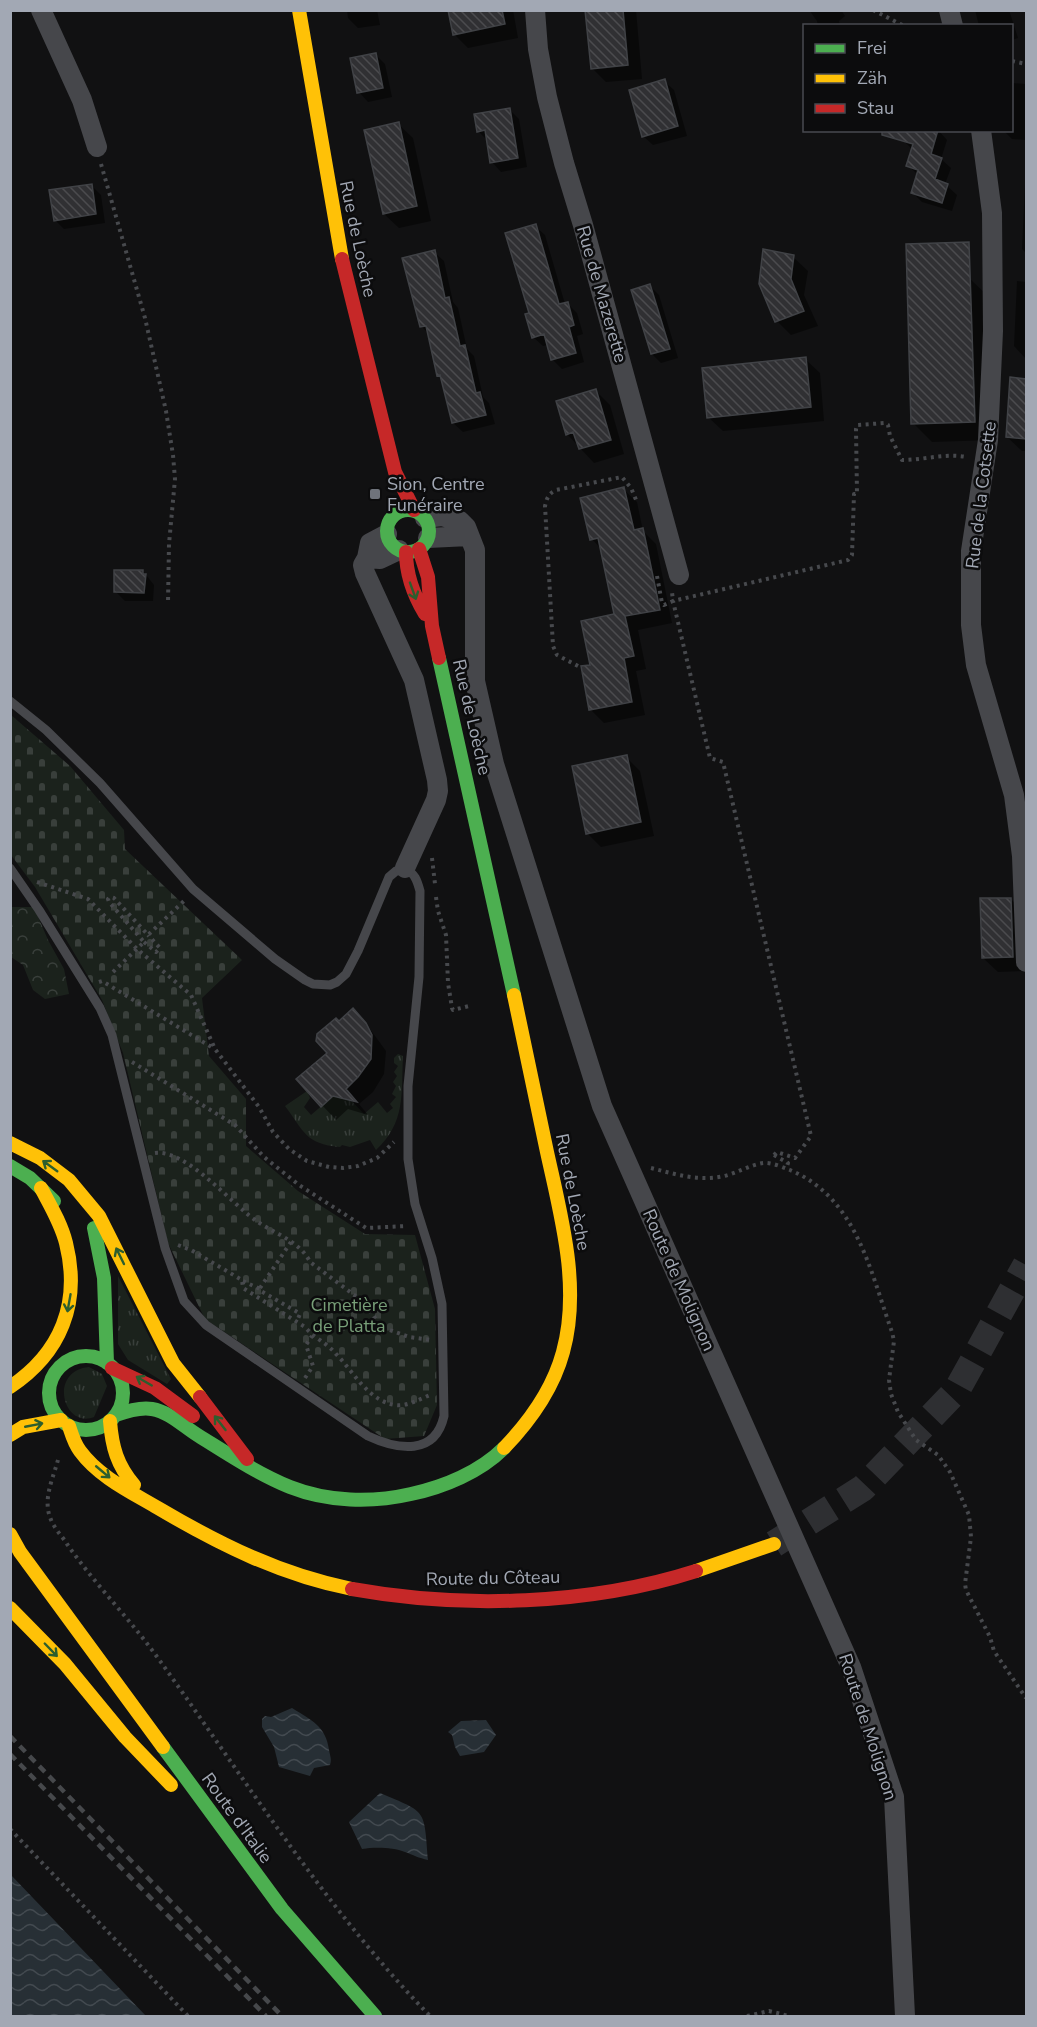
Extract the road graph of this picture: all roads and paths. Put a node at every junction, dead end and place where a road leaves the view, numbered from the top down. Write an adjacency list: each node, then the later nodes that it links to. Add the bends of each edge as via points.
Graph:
1 (41, 10): 7 (street, via 82,100)
2 (299, 10): 9 (street, Rue de Loèche, via 338,244)
3 (535, 10): 17 (street, Rue de Mazerette, via 538,49 561,152)
4 (873, 10): 5 (path)
5 (900, 24)
6 (981, 132): 8 (street, Rue de la Cotsette, via 994,242 991,400)
7 (97, 147): 20 (path, via 147,328 174,455)
8 (985, 460): 19 (path, via 961,456 902,460 888,425 857,425 857,495 854,494 852,555 848,560); 31 (street, Rue de la Cotsette, via 971,551 972,644 1014,795 1022,856)
9 (395, 472): 11 (street, Rue de Loèche); 12 (street, Rue de Loèche)
10 (640, 512): 22 (path, via 622,477 556,490 546,499 553,646 557,655)
11 (393, 514): 12 (street, via 399,510); 13 (street)
12 (420, 514): 14 (street, via 460,521); 15 (street, via 429,531)
13 (387, 534): 15 (street, via 389,541); 16 (street, via 370,543)
14 (469, 536): 15 (street); 40 (street, Route de Molignon, via 475,550 475,681 494,764 602,1106)
15 (413, 547): 16 (street, via 380,559); 21 (street, Rue de Loèche, via 426,564); 21 (street, Rue de Loèche, one-way to 21, via 405,569)
16 (367, 558): 24 (street, via 363,565 365,573 414,680 437,780 436,800)
17 (679, 575): 19 (path, via 672,590)
18 (657, 576): 19 (path, via 662,603)
19 (673, 600): 42 (path, via 710,758 723,762 811,1136 795,1158 777,1152 774,1155 788,1163)
20 (168, 603)
21 (432, 626): 66 (street, Rue de Loèche, via 563,1227 570,1293 563,1352 548,1394 530,1423 494,1457 452,1482 383,1499 334,1498 291,1487)
22 (578, 666)
23 (10, 701): 25 (lane, via 100,783 193,889 275,959 313,984 330,985 346,974 389,878)
24 (415, 848): 25 (street); 34 (path, via 432,855 438,911 446,935 452,1008)
25 (405, 868): 37 (lane, via 412,872 420,891 419,977)
26 (13, 872): 30 (path, via 88,899); 33 (lane)
27 (186, 898): 28 (path)
28 (148, 935): 29 (path, via 160,948 156,952); 29 (path, via 114,898 108,898)
29 (144, 942): 30 (path)
30 (137, 949): 32 (path); 35 (path, via 191,995)
31 (1026, 962)
32 (113, 972)
33 (87, 988): 35 (path, via 102,981); 36 (lane, via 112,1035)
34 (469, 1006)
35 (216, 1049): 37 (path, via 273,1132 307,1161 329,1167 358,1166 376,1158)
36 (121, 1065): 39 (lane); 45 (path, via 130,1061 235,1125 264,1157 366,1228)
37 (407, 1130): 45 (lane, via 410,1180)
38 (10, 1143): 44 (street, one-way to 38, via 40,1158)
39 (142, 1156): 46 (path, via 162,1152 174,1157 214,1182 253,1219); 47 (lane)
40 (627, 1162): 42 (path, via 693,1178 720,1177 765,1162); 81 (street, Route de Molignon, via 851,1667 894,1797)
41 (10, 1166): 43 (street)
42 (786, 1169): 73 (path, via 811,1182 833,1201 862,1244 894,1341 891,1394 907,1429 938,1455 960,1493 971,1530 966,1590 994,1650)
43 (41, 1188): 50 (street, via 63,1212 73,1232); 60 (street, one-way to 60, via 65,1240 70,1297 62,1327 46,1355 27,1376)
44 (84, 1196): 56 (street, via 104,1269); 66 (street, one-way to 44, via 173,1363 111,1238)
45 (422, 1225): 53 (lane, via 438,1285)
46 (291, 1242): 49 (path); 53 (path, via 305,1252 310,1262 365,1303 381,1327 410,1337)
47 (165, 1248): 48 (path, via 177,1245 191,1250); 61 (lane, via 184,1301 206,1325 368,1436 386,1444 409,1446 432,1440 441,1429)
48 (242, 1280): 49 (path); 51 (path, via 243,1288)
49 (260, 1289): 51 (path, via 299,1312)
50 (84, 1291)
51 (297, 1321): 52 (path)
52 (312, 1336): 57 (path, via 306,1345); 61 (path, via 326,1343 356,1380 383,1401 396,1406)
53 (444, 1341): 61 (lane)
54 (76, 1343): 55 (street)
55 (72, 1360): 56 (street, via 87,1356); 58 (street)
56 (110, 1365): 62 (street, via 122,1388 122,1399); 65 (street, Rue de Loèche, one-way to 56, via 208,1430 184,1408 160,1390)
57 (313, 1366)
58 (53, 1377): 59 (street); 63 (street, via 50,1400)
59 (38, 1386)
60 (10, 1387)
61 (443, 1394)
62 (113, 1418): 63 (street, via 91,1430); 65 (street, Rue de Loèche, via 135,1409 152,1409 171,1416); 67 (street, Route du Côteau, via 111,1440 118,1466)
63 (65, 1424): 64 (street, one-way to 63, via 23,1427); 67 (street, Route du Côteau, one-way to 67, via 76,1448 89,1460 118,1485); 78 (path, via 48,1494 50,1519 88,1574 154,1653 306,1869 389,1975)
64 (10, 1435)
65 (218, 1447): 66 (street, Rue de Loèche)
66 (256, 1469)
67 (153, 1505): 69 (street, Route du Côteau, via 219,1544 291,1573 360,1590 446,1601 538,1599 662,1581)
68 (13, 1528): 70 (street, Route d'Italie); 72 (street, Route d'Italie)
69 (774, 1544)
70 (15, 1548): 72 (street, Route d'Italie)
71 (10, 1608): 75 (street, one-way to 75, via 64,1664 125,1737)
72 (79, 1633): 75 (street, Route d'Italie)
73 (1026, 1698)
74 (10, 1829): 76 (path)
75 (248, 1865): 77 (street, Route d'Italie, via 318,1953)
76 (188, 2016)
77 (375, 2016)
78 (430, 2016)
79 (747, 2016): 80 (path, via 769,2010)
80 (789, 2016)
81 (905, 2016)

